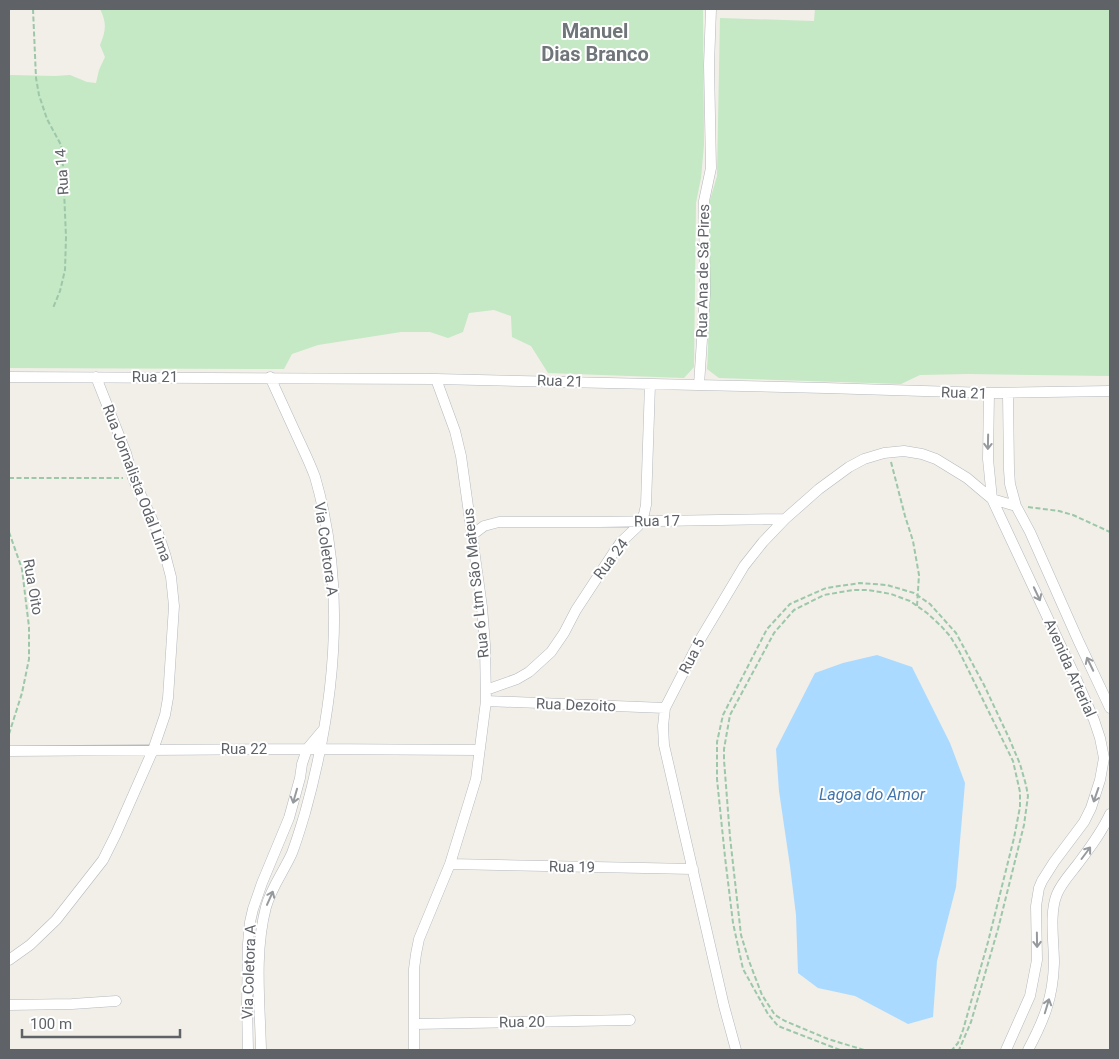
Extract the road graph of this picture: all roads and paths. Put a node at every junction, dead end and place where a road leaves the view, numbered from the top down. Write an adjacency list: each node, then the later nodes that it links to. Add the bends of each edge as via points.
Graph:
1 (33, 9): 3 (path, Rua 14, via 39,95 62,150 65,270)
2 (711, 9): 9 (street, Rua Ana de Sá Pires, via 711,168 704,201 705,294)
3 (53, 308)
4 (9, 377): 5 (street, Rua 21)
5 (96, 377): 6 (street, Rua 21); 15 (street, Rua Jornalista Odal Lima)
6 (270, 378): 7 (street, Rua 21); 28 (street, Via Coletora A, via 314,476 327,531 334,642)
7 (436, 379): 8 (street, Rua 21); 22 (street, Rua 6 Ltm São Mateus, via 456,431)
8 (650, 384): 9 (street, Rua 21); 19 (street, via 646,505)
9 (699, 385): 11 (street, Rua 21)
10 (1110, 391): 12 (street, Rua 21)
11 (989, 393): 12 (street, Rua 21); 16 (street, Avenida Arterial, one-way to 16, via 988,459)
12 (1008, 394): 17 (street, Avenida Arterial, via 1010,484)
13 (888, 452): 16 (street, Rua 5, via 904,451 936,459 967,478); 18 (street, Rua 5, via 849,467); 23 (path, via 913,541 919,575)
14 (9, 478): 15 (path)
15 (133, 478): 31 (street, Rua Jornalista Odal Lima, via 165,554 174,606 168,698)
16 (992, 499): 17 (street); 51 (street, Avenida Arterial, one-way to 51, via 1094,720 1104,758 1091,808 1039,888 1037,960 1030,996)
17 (1016, 506): 21 (path, via 1059,511); 27 (street, Avenida Arterial, one-way to 17)
18 (785, 519): 19 (street, Rua 17); 26 (street, Rua 5, via 734,581)
19 (641, 522): 22 (street, Rua 17, via 499,522 484,526); 25 (street, Rua 24, via 614,552 551,652 530,672)
20 (9, 532): 29 (path, Rua Oito, via 22,569 29,627 29,659)
21 (1110, 532)
22 (472, 535): 25 (street, Rua 6 Ltm São Mateus, via 483,617)
23 (918, 597): 24 (path); 47 (path, via 887,585 860,583 826,588 790,604 767,629 723,715 717,742 717,779 725,857 742,969 778,1026); 50 (path, via 930,604 956,633 1009,738 1028,796 998,929)
24 (917, 606): 48 (path, via 910,600 891,594 853,590 824,595 794,610 774,634 730,714 724,749 741,935 762,995 775,1015 785,1021); 49 (path, via 941,626 959,651 1013,761 1020,792 1014,838 988,942 958,1043)
25 (486, 696): 26 (street, Rua Dezoito); 33 (street, Rua 6 Ltm São Mateus)
26 (665, 708): 37 (street, Rua 5, via 664,745)
27 (1110, 708)
28 (323, 729): 30 (street, Via Coletora A); 32 (street, Via Coletora A)
29 (9, 734)
30 (307, 749): 31 (street, Rua 22); 32 (street, Rua 22); 43 (street, Via Coletora A, one-way to 43, via 289,818 250,922)
31 (153, 750): 34 (street, Rua 22); 38 (street, Rua Jornalista Odal Lima, via 102,860 56,920 30,946)
32 (320, 750): 33 (street, Rua 22); 44 (street, Via Coletora A, one-way to 32, via 259,956 264,914 292,851)
33 (480, 750): 36 (street, Rua 6 Ltm São Mateus, via 476,779)
34 (9, 751)
35 (1110, 814): 52 (street, one-way to 35, via 1042,1022 1052,984 1057,894)
36 (450, 864): 37 (street, Rua 19); 42 (street, Rua 6 Ltm São Mateus, via 416,954)
37 (693, 869): 46 (street, Rua 5)
38 (9, 960)
39 (116, 1001): 40 (street)
40 (9, 1005)
41 (630, 1020): 42 (street, Rua 20)
42 (414, 1024): 45 (street, Rua 6 Ltm São Mateus)
43 (248, 1050)
44 (261, 1050)
45 (414, 1050)
46 (736, 1050)
47 (840, 1050)
48 (864, 1050)
49 (952, 1050)
50 (960, 1050)
51 (1006, 1050)
52 (1028, 1050)

